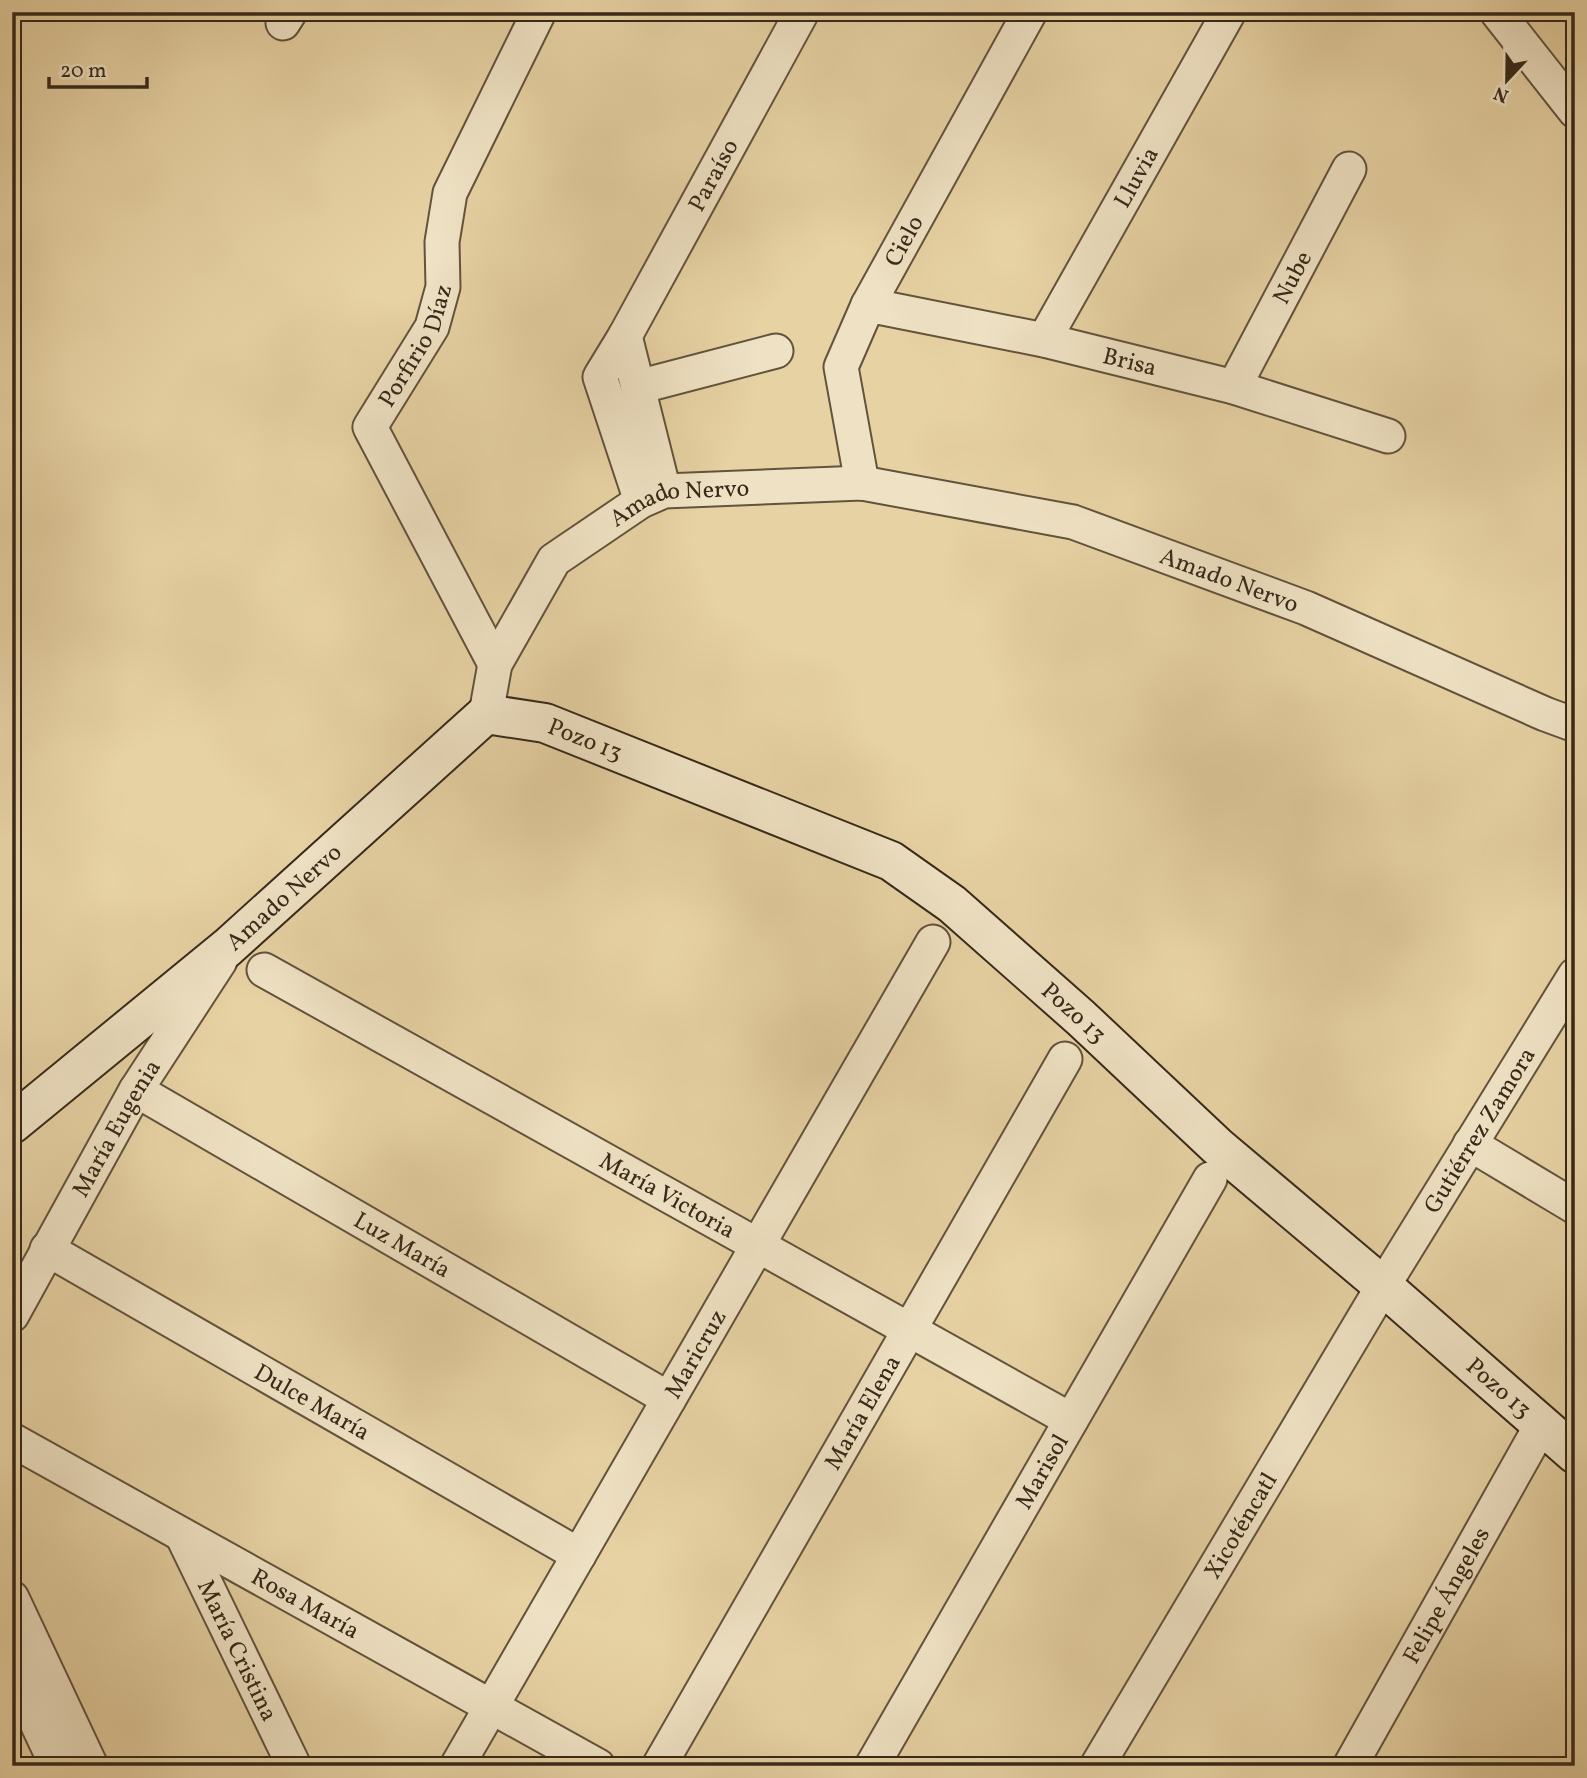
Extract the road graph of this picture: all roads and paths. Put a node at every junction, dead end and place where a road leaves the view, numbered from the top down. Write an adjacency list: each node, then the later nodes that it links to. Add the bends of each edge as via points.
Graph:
1 (802, 12): 9 (street, Paraíso)
2 (1030, 12): 8 (street, Cielo)
3 (1229, 12): 10 (street, Lluvia)
4 (1497, 12): 6 (street)
5 (529, 18): 17 (street, Porfirio Díaz, via 450,193 442,242 443,287 432,327 370,427)
6 (1575, 111)
7 (1349, 169): 13 (street, Nube)
8 (868, 305): 10 (street, Brisa); 15 (street, Cielo, via 841,367)
9 (625, 336): 12 (street); 16 (street, Paraíso, via 600,377)
10 (1044, 341): 13 (street, Brisa)
11 (776, 351): 12 (street)
12 (638, 387): 16 (street)
13 (1234, 387): 14 (street, Brisa)
14 (1388, 436)
15 (862, 483): 16 (street, Amado Nervo); 19 (street, Amado Nervo, via 1073,523 1306,608)
16 (653, 496): 17 (street, Amado Nervo, via 554,560)
17 (495, 664): 18 (street, Amado Nervo)
18 (486, 715): 21 (main road, Amado Nervo); 32 (main road, Pozo 13, via 545,723 891,861 952,904 1219,1147)
19 (1575, 725)
20 (933, 943): 30 (street, Maricruz)
21 (229, 947): 25 (street, María Eugenia); 26 (main road, Amado Nervo)
22 (264, 970): 30 (street, María Victoria)
23 (1575, 975): 27 (street, Gutiérrez Zamora)
24 (1065, 1059): 34 (street, María Elena)
25 (136, 1090): 31 (street, María Eugenia); 35 (street, Luz María)
26 (12, 1124)
27 (1470, 1144): 29 (street); 32 (street, Gutiérrez Zamora)
28 (1210, 1179): 36 (street, Marisol)
29 (1575, 1207)
30 (758, 1245): 34 (street, María Victoria); 35 (street, Maricruz)
31 (47, 1249): 33 (street, María Eugenia); 41 (street, Dulce María)
32 (1383, 1286): 37 (main road, Pozo 13); 52 (street, Xicoténcatl)
33 (12, 1315)
34 (910, 1331): 36 (street, María Victoria); 50 (street, María Elena)
35 (669, 1399): 41 (street, Maricruz)
36 (1071, 1420): 51 (street, Marisol)
37 (1542, 1424): 39 (main road, Pozo 13); 53 (street, Felipe Ángeles)
38 (12, 1440): 40 (street, Rosa María)
39 (1575, 1454)
40 (182, 1535): 44 (street, Rosa María); 47 (street, María Cristina)
41 (579, 1555): 44 (street, Maricruz)
42 (12, 1598): 46 (street)
43 (12, 1670): 45 (street)
44 (491, 1706): 48 (street, Maricruz); 49 (street, Rosa María)
45 (57, 1766)
46 (91, 1766)
47 (294, 1766)
48 (457, 1766)
49 (598, 1766)
50 (659, 1766)
51 (872, 1766)
52 (1097, 1766)
53 (1350, 1766)

